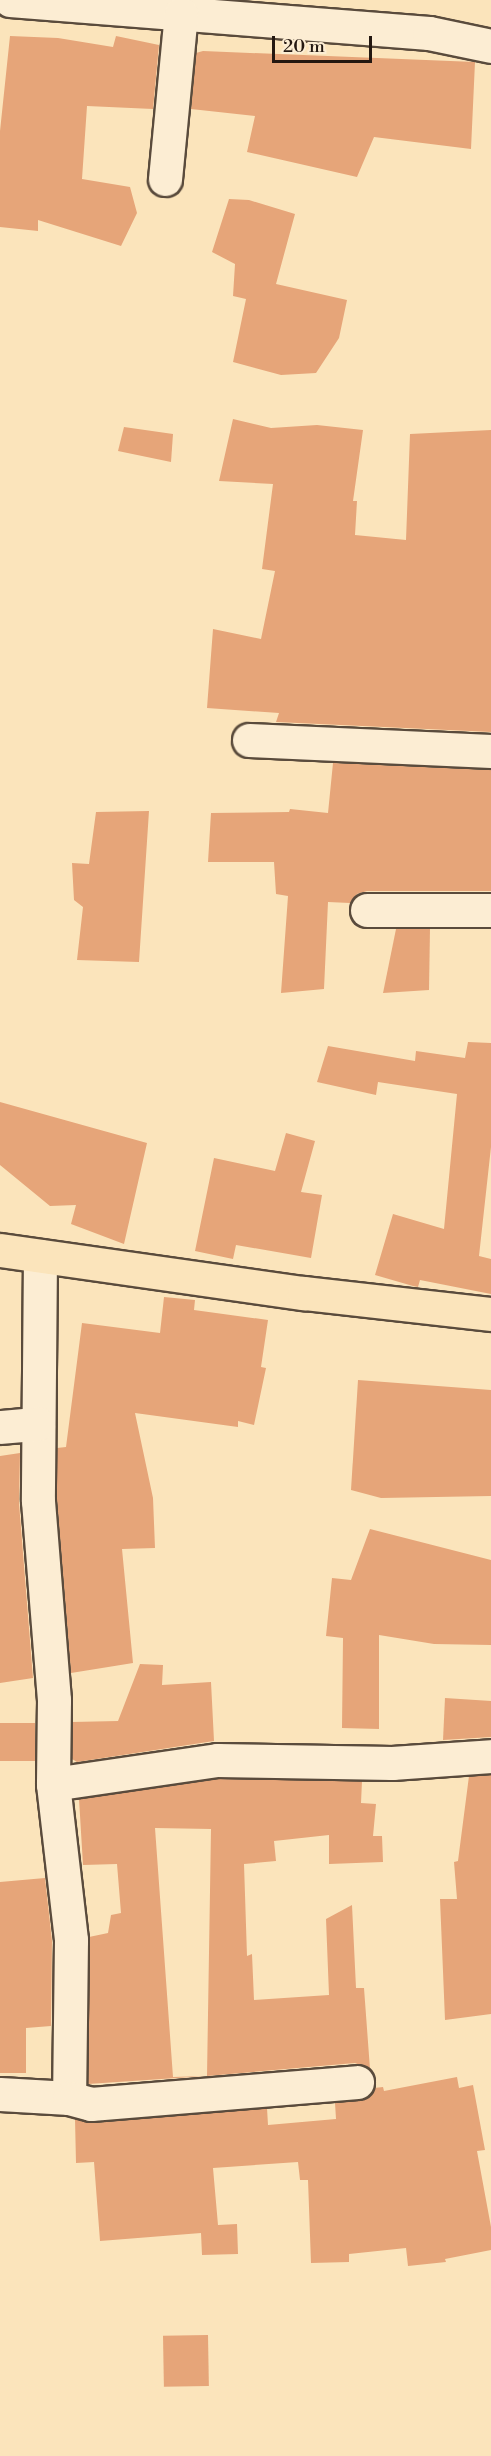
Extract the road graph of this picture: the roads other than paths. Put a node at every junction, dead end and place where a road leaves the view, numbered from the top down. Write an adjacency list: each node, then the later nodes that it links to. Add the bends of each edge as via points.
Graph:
1 (10, 0): 2 (street)
2 (181, 14): 3 (street, via 429,33); 4 (street)
3 (491, 46)
4 (165, 179)
5 (249, 740): 6 (street)
6 (491, 751)
7 (367, 910): 8 (street)
8 (491, 910)
9 (0, 1250): 10 (main road)
10 (40, 1256): 11 (main road, via 304,1293); 12 (street)
11 (491, 1314)
12 (38, 1424): 13 (street); 15 (street, via 38,1501 54,1700)
13 (0, 1428)
14 (491, 1756): 15 (street, via 392,1763 217,1760)
15 (53, 1784): 18 (street, via 71,1940)
16 (357, 2082): 18 (street, via 91,2104)
17 (0, 2094): 18 (street)
18 (69, 2098)

